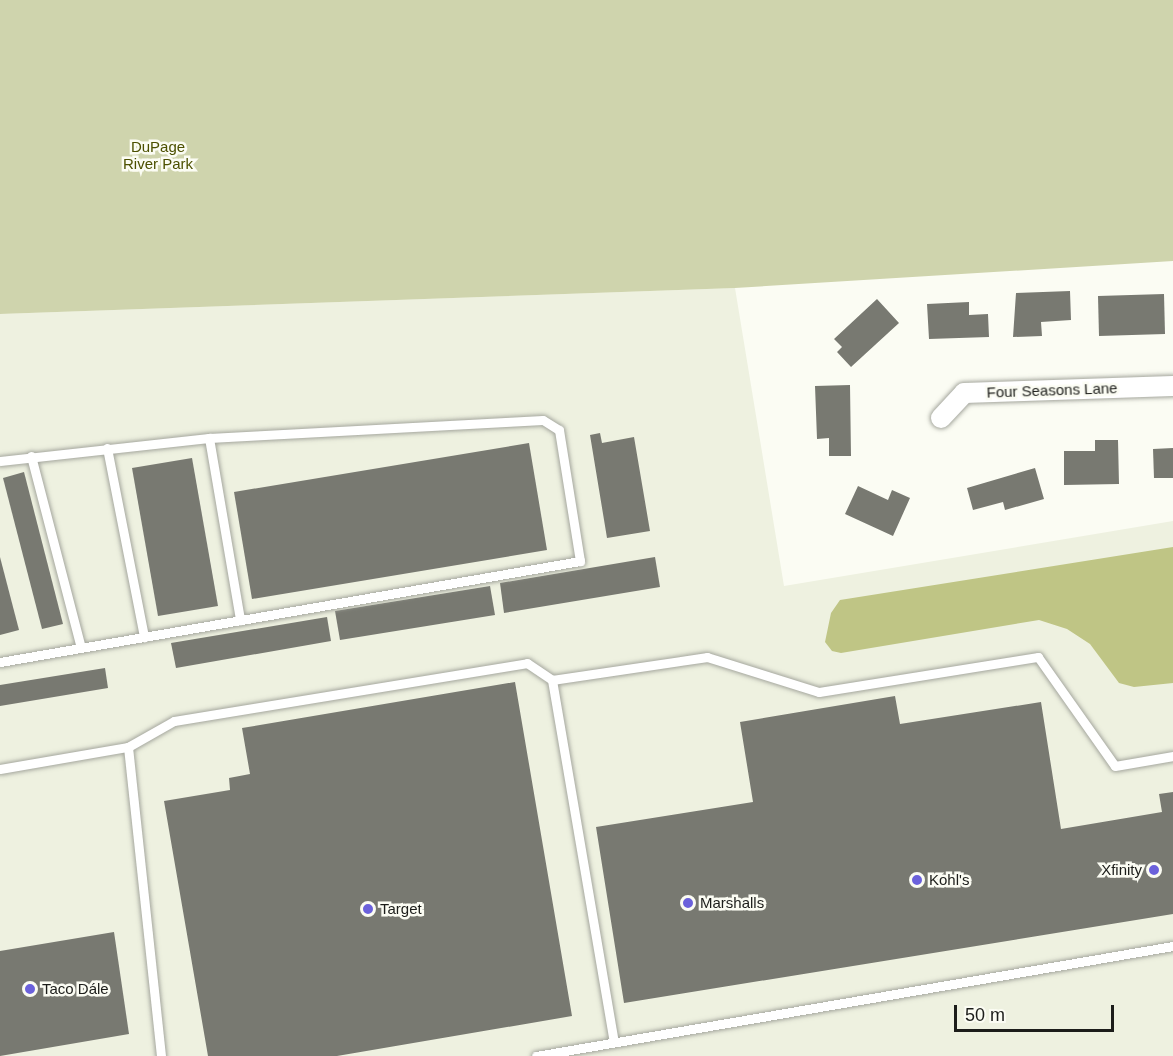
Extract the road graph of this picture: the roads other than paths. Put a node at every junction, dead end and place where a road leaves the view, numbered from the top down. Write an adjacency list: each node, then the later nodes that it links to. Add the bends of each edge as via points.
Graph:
1 (1173, 386): 2 (street, Four Seasons Lane, via 964,393)
2 (941, 418)
3 (209, 438): 4 (lane); 7 (lane); 7 (lane, via 543,420 559,430 579,561)
4 (107, 448): 5 (lane); 8 (lane)
5 (31, 456): 6 (lane); 9 (lane)
6 (0, 461)
7 (240, 620): 8 (lane)
8 (144, 637): 9 (lane)
9 (81, 648): 10 (lane)
10 (0, 662)
11 (552, 680): 12 (lane, via 527,663 174,721); 13 (lane, via 707,657 819,692 1038,657 1115,766); 16 (lane)
12 (128, 747): 14 (lane); 17 (lane)
13 (1173, 756)
14 (0, 769)
15 (1173, 946): 16 (lane)
16 (614, 1042): 18 (lane)
17 (161, 1056)
18 (536, 1056)

